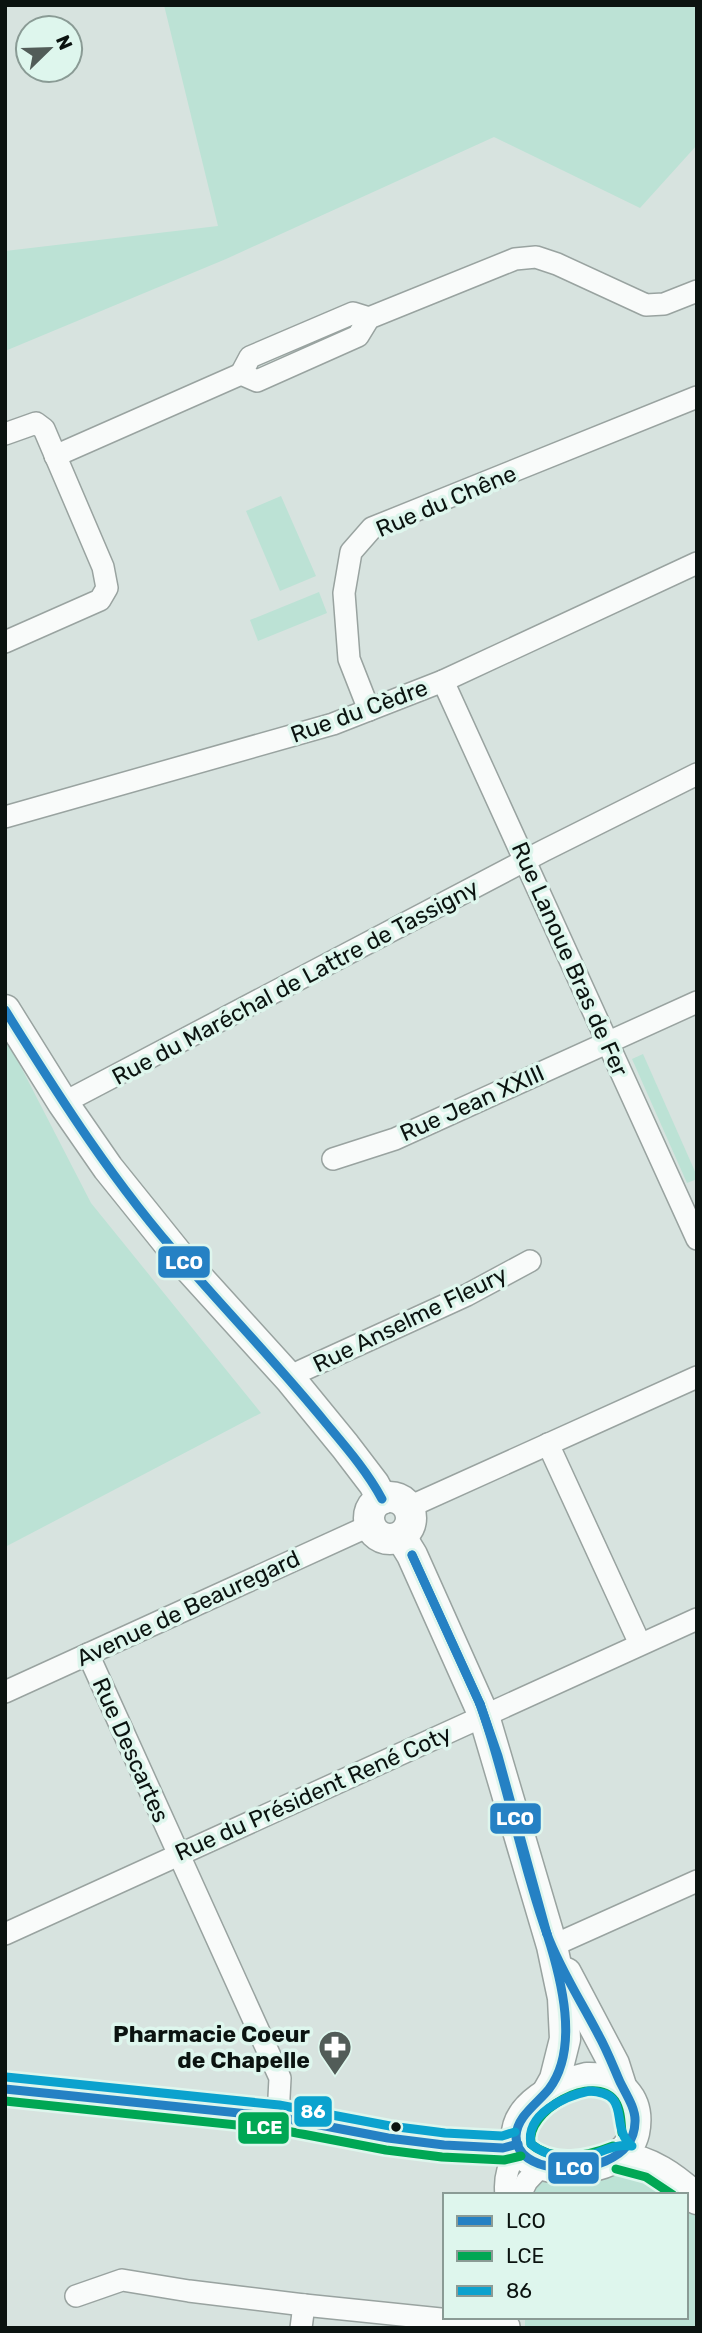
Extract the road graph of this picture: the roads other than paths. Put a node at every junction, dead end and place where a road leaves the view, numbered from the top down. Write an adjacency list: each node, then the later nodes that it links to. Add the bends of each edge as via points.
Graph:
1 (697, 291): 4 (street, via 664,304 646,305 557,264 536,257 515,259 369,318 358,336 257,381 241,374)
2 (697, 397): 8 (street, Rue du Chêne, via 372,528 351,552 344,593 349,659)
3 (5, 434): 4 (street, via 36,423 44,429)
4 (55, 456): 6 (street, via 103,567 107,588 100,600)
5 (697, 563): 7 (street, Rue du Cèdre)
6 (5, 642)
7 (443, 681): 8 (street, Rue du Cèdre); 11 (street, Rue Lanoue Bras de Fer)
8 (369, 710): 10 (street, Rue du Cèdre)
9 (697, 774): 11 (street, Rue du Maréchal de Lattre de Tassigny)
10 (5, 817)
11 (526, 861): 14 (street, Rue Lanoue Bras de Fer); 15 (street, Rue du Maréchal de Lattre de Tassigny)
12 (697, 1002): 14 (street, Rue Jean XXIII)
13 (5, 1010): 15 (street)
14 (608, 1042): 16 (street, Rue Jean XXIII, via 395,1139); 17 (street, Rue Lanoue Bras de Fer)
15 (63, 1103): 21 (street, via 182,1260)
16 (333, 1159)
17 (690, 1204): 18 (street, Rue Lanoue Bras de Fer)
18 (697, 1238)
19 (530, 1261): 21 (street, Rue Anselme Fleury, via 301,1371)
20 (697, 1377): 22 (street, Avenue de Beauregard)
21 (291, 1380): 23 (street, via 374,1483)
22 (548, 1444): 23 (street, Avenue de Beauregard); 25 (street)
23 (387, 1510): 26 (street, Avenue de Beauregard); 28 (street, via 377,1535 401,1537 412,1555)
24 (697, 1619): 25 (street, Rue du Président René Coty)
25 (640, 1644): 28 (street, Rue du Président René Coty)
26 (88, 1654): 27 (street, Avenue de Beauregard); 29 (street, Rue Descartes)
27 (5, 1692)
28 (484, 1716): 29 (street, Rue du Président René Coty); 32 (street)
29 (178, 1855): 31 (street, Rue du Président René Coty); 36 (street, Rue Descartes, via 280,2078)
30 (697, 1881): 32 (street)
31 (5, 1934)
32 (552, 1946): 33 (street); 35 (street, via 563,1998 565,2039)
33 (621, 2086): 35 (street, via 587,2078); 37 (street, via 634,2113)
34 (5, 2089): 36 (street)
35 (546, 2095): 38 (street, via 519,2124)
36 (278, 2117): 38 (street, via 388,2138)
37 (634, 2132): 39 (street); 40 (street)
38 (526, 2154): 39 (street, via 580,2168); 41 (street, via 509,2164); 42 (street, via 527,2181)
39 (618, 2157): 43 (street, via 653,2166)
40 (697, 2186)
41 (506, 2193)
42 (521, 2193)
43 (697, 2199)
44 (76, 2296): 45 (street, via 122,2280)
45 (304, 2305): 46 (street); 49 (street)
46 (443, 2318)
47 (448, 2319): 48 (street)
48 (510, 2325)
49 (301, 2328)

